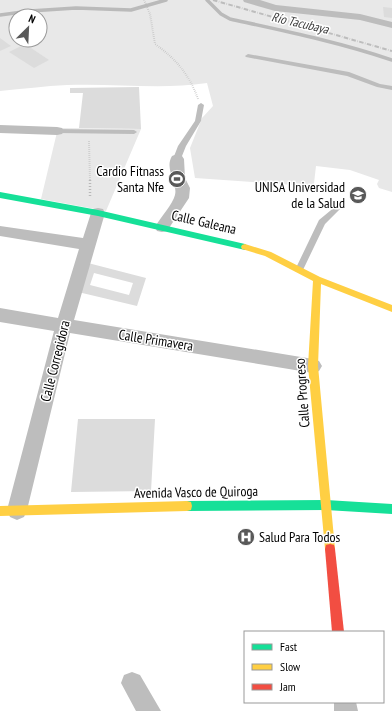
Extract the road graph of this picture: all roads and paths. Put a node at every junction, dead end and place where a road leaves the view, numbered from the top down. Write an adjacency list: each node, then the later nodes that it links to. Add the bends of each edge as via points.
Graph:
1 (144, 0): 6 (path, via 150,14 156,44 174,57 192,79)
2 (248, 0): 3 (street, via 275,8 360,17)
3 (392, 25)
4 (248, 56): 5 (lane, via 349,74 379,86)
5 (392, 88)
6 (201, 105): 11 (lane, via 198,121)
7 (0, 129): 8 (street)
8 (57, 131): 9 (lane)
9 (89, 131): 10 (lane); 14 (path)
10 (134, 132)
11 (177, 159): 15 (street, via 176,173 183,188 182,198)
12 (0, 195): 14 (street, Calle Galeana)
13 (336, 209): 18 (lane, via 322,222)
14 (94, 212): 15 (street, Calle Galeana); 17 (street, Calle Corregidora)
15 (162, 227): 18 (street, Calle Galeana, via 239,244 268,254)
16 (0, 231): 17 (street)
17 (89, 245): 22 (street, Calle Corregidora)
18 (299, 270): 19 (street, Calle Galeana)
19 (317, 279): 20 (street, Calle Galeana); 23 (street, Calle Progreso)
20 (392, 309)
21 (0, 315): 22 (street, Calle Primavera)
22 (64, 325): 23 (street, Calle Primavera); 25 (street, Calle Corregidora)
23 (313, 366): 24 (street, Calle Progreso)
24 (326, 505): 25 (street, Avenida Vasco de Quiroga); 26 (street, Avenida Vasco de Quiroga); 28 (street, Calle Progreso)
25 (17, 510): 27 (street, Avenida Vasco de Quiroga)
26 (392, 510)
27 (0, 511)
28 (338, 631)
29 (132, 684): 30 (street)
30 (149, 711)

